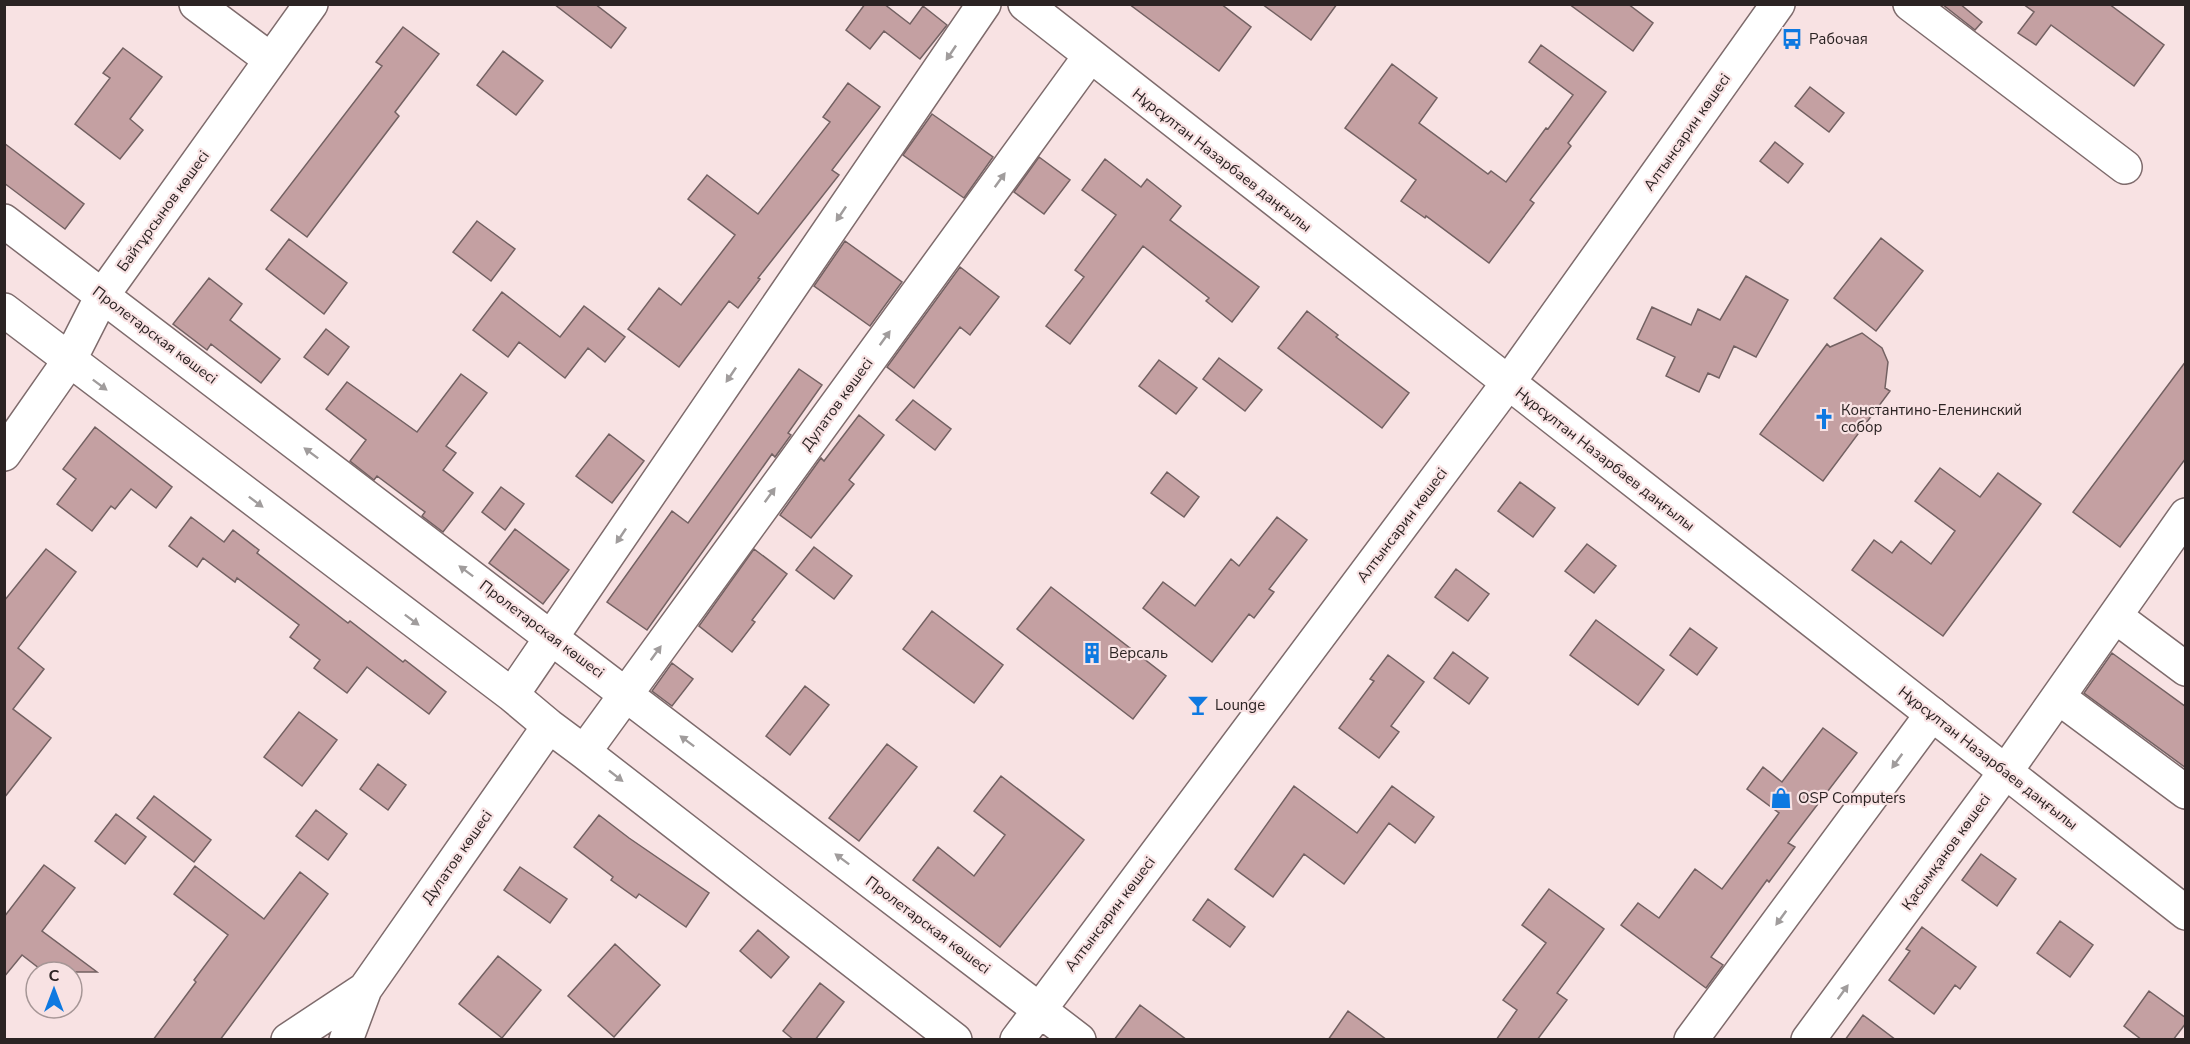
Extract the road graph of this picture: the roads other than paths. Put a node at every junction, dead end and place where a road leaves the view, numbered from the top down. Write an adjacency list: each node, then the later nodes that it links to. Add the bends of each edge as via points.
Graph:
1 (196, 4): 8 (street)
2 (311, 4): 8 (street, Байтұрсынов көшесі)
3 (984, 4): 18 (street, one-way to 18)
4 (1778, 4): 14 (street, Алтынсарин көшесі)
5 (1910, 4): 9 (street)
6 (1043, 10): 7 (street, Нұрсұлтан Назарбаев даңғылы)
7 (1090, 56): 14 (street, Нұрсұлтан Назарбаев даңғылы); 20 (street, Дулатов көшесі, one-way to 7)
8 (271, 60): 11 (street, Байтұрсынов көшесі)
9 (2125, 167)
10 (4, 221): 11 (street, Пролетарская көшесі)
11 (102, 296): 13 (street, Байтұрсынов көшесі); 18 (street, Пролетарская көшесі, one-way to 11)
12 (4, 310): 13 (street)
13 (69, 361): 15 (street, Байтұрсынов көшесі); 21 (street, one-way to 21)
14 (1509, 383): 23 (street, Нұрсұлтан Назарбаев даңғылы); 30 (street, Алтынсарин көшесі)
15 (4, 454)
16 (2186, 515): 17 (street, Қасымқанов көшесі)
17 (2115, 616): 19 (street); 22 (street, Қасымқанов көшесі)
18 (552, 636): 20 (street, Пролетарская көшесі); 21 (street)
19 (2186, 669)
20 (626, 694): 25 (street, Дулатов көшесі); 30 (street, Пролетарская көшесі, one-way to 20)
21 (512, 695): 24 (street)
22 (2058, 697): 26 (street, Қасымқанов көшесі); 27 (street)
23 (1932, 714): 26 (street, Нұрсұлтан Назарбаев даңғылы); 36 (street, one-way to 36)
24 (549, 726): 25 (street); 29 (street, Дулатов көшесі)
25 (585, 752): 33 (street, one-way to 33)
26 (2006, 771): 28 (street, Нұрсұлтан Назарбаев даңғылы); 37 (street, Қасымқанов көшесі, one-way to 26)
27 (2186, 792)
28 (2186, 913)
29 (365, 989): 31 (street, Дулатов көшесі); 32 (street, Дулатов көшесі)
30 (1039, 1009): 34 (street, Алтынсарин көшесі); 35 (street, Пролетарская көшесі)
31 (288, 1040)
32 (346, 1040)
33 (955, 1040)
34 (1017, 1040)
35 (1079, 1040)
36 (1691, 1040)
37 (1808, 1040)

